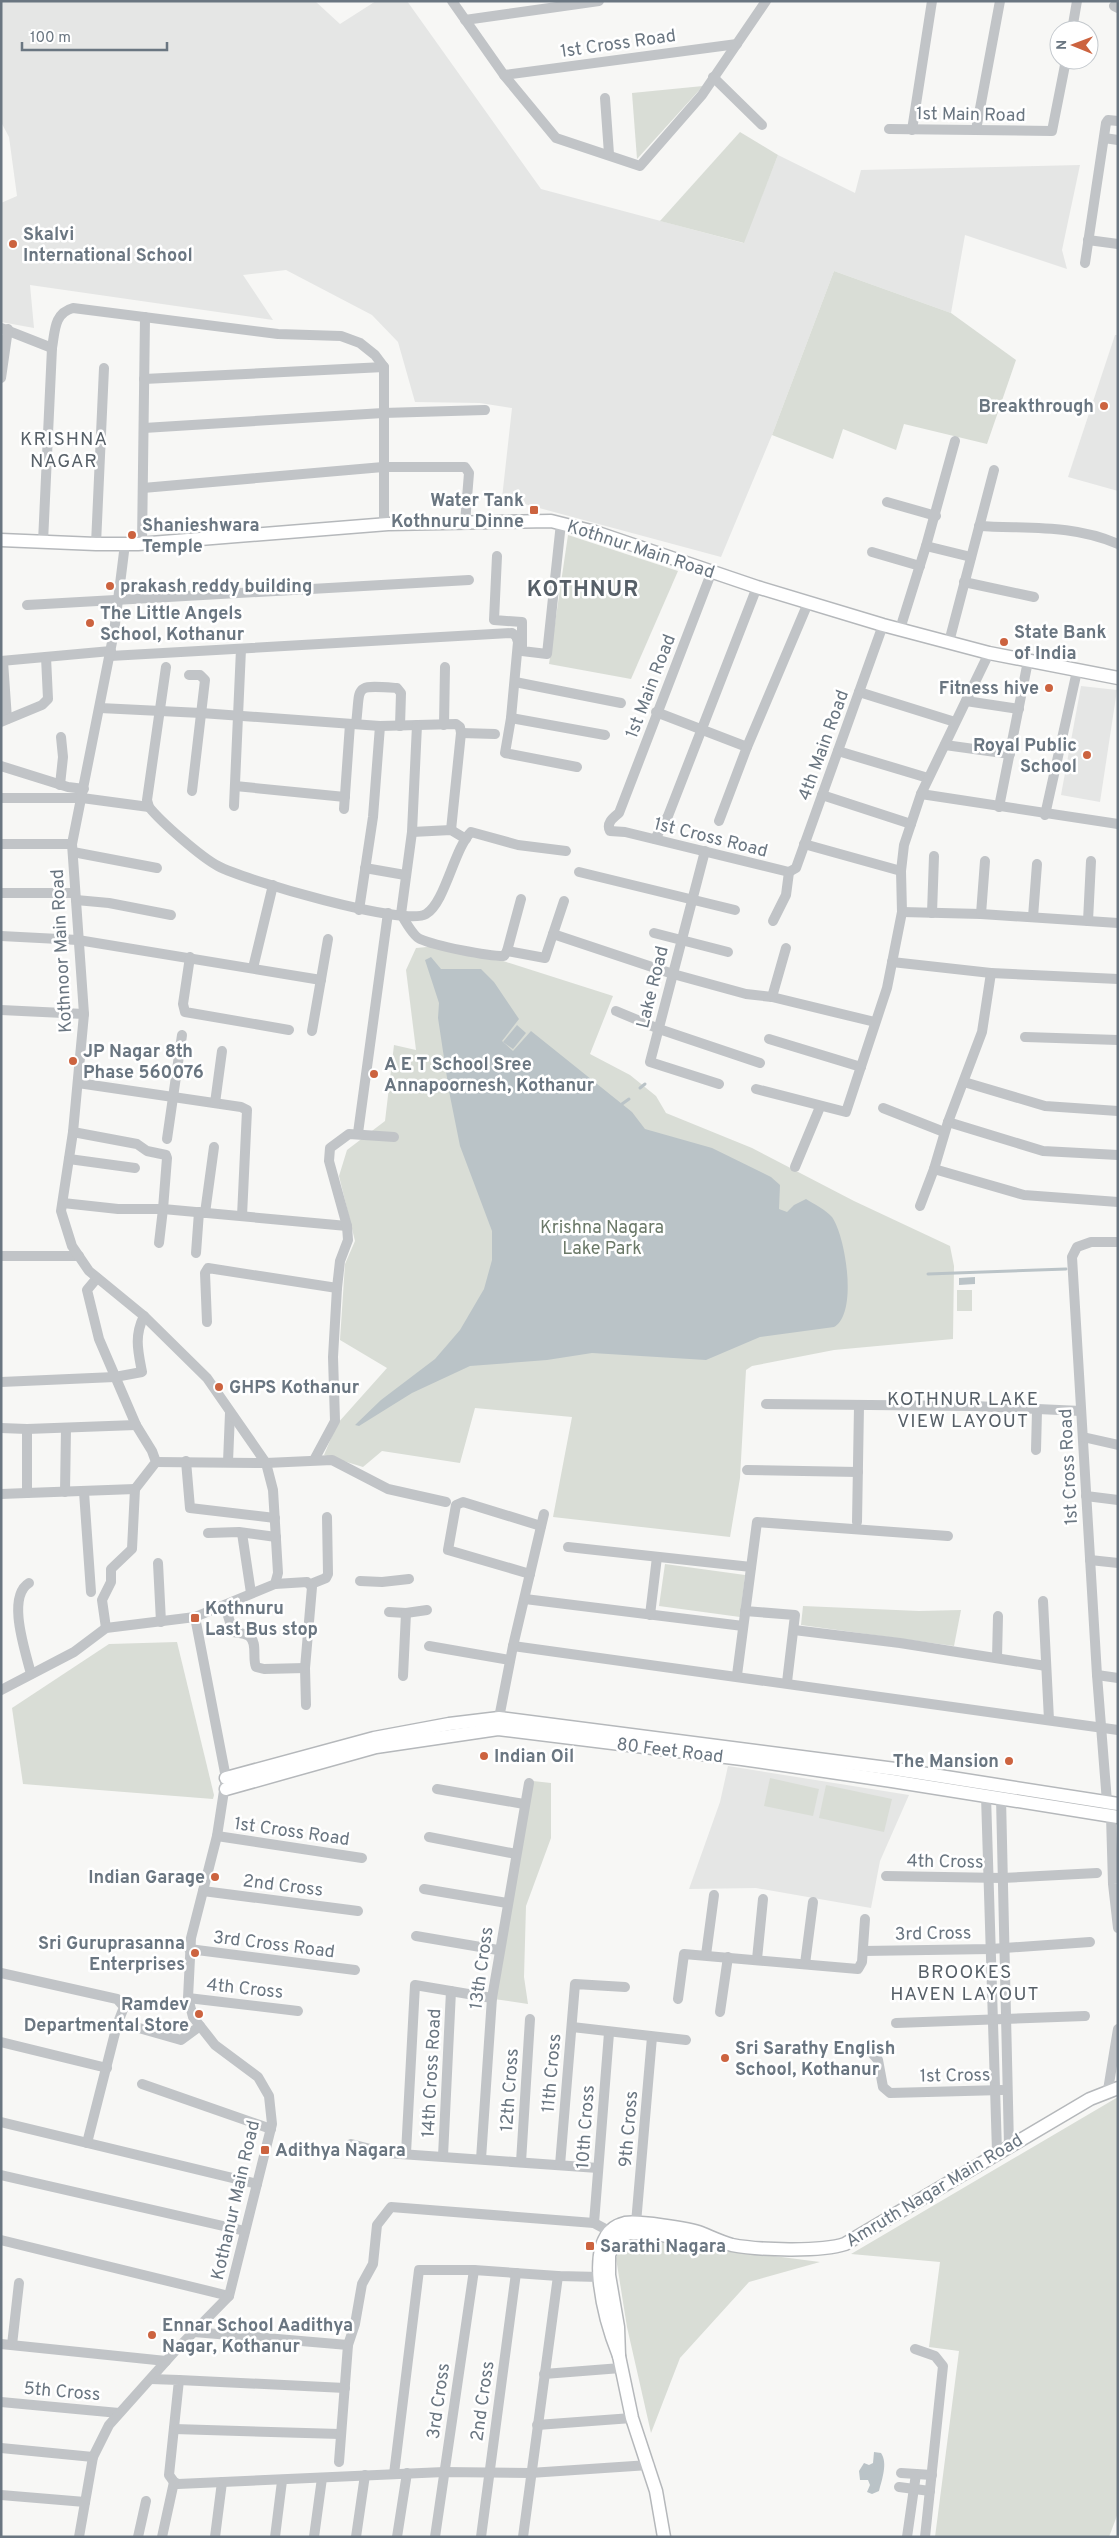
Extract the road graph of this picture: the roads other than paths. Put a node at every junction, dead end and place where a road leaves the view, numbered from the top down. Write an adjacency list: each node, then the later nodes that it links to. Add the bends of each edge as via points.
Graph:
1 (452, 1): 7 (street)
2 (599, 1): 7 (street)
3 (766, 1): 9 (street)
4 (932, 1): 17 (street)
5 (1000, 1): 18 (street)
6 (1078, 1): 8 (street)
7 (465, 20): 11 (street)
8 (1074, 20)
9 (737, 44): 11 (street, 1st Cross Road); 12 (street)
10 (1064, 70): 18 (street, 1st Main Road, via 1052,132)
11 (504, 75): 21 (street, via 556,138)
12 (713, 77): 15 (street); 21 (street, via 702,95 640,166)
13 (605, 98): 21 (street)
14 (1118, 121): 19 (street, via 1107,121)
15 (762, 125)
16 (889, 129): 17 (street, 1st Main Road)
17 (912, 130): 18 (street, 1st Main Road)
18 (976, 130)
19 (1104, 138): 20 (street); 22 (street)
20 (1118, 140)
21 (608, 154)
22 (1088, 240): 23 (street); 24 (street)
23 (1118, 244)
24 (1085, 263)
25 (145, 317): 27 (street, via 73,308 64,310 58,319); 28 (street, via 278,334 341,336 360,343); 31 (street)
26 (5, 329): 27 (street); 30 (street)
27 (52, 348): 46 (street)
28 (384, 367): 31 (street); 33 (street)
29 (104, 368): 47 (street)
30 (1, 378)
31 (144, 379): 34 (street)
32 (485, 410): 33 (street)
33 (383, 413): 34 (street); 36 (street)
34 (144, 428): 38 (street)
35 (955, 441): 40 (street)
36 (384, 467): 38 (street); 42 (street, via 465,467 468,473); 43 (street)
37 (994, 470): 44 (street)
38 (143, 488): 49 (street)
39 (888, 502): 40 (street)
40 (936, 516): 51 (street)
41 (560, 523): 42 (main road, Kothnur Main Road, via 537,520); 53 (street, via 547,654 522,651 522,622 494,620); 56 (main road, Kothnur Main Road)
42 (465, 524): 43 (main road, Kothnur Main Road)
43 (384, 525): 49 (main road, Kothnur Main Road)
44 (979, 526): 50 (street, via 1059,528 1096,535); 54 (street)
45 (1, 540): 46 (main road, Kothnur Main Road)
46 (43, 542): 47 (main road, Kothnur Main Road)
47 (96, 544): 48 (main road, Kothnur Main Road)
48 (125, 544): 49 (main road, Kothnur Main Road); 61 (street, Kothnoor Main Road)
49 (142, 544)
50 (1118, 544)
51 (926, 546): 54 (street); 55 (street)
52 (872, 552): 55 (street)
53 (497, 556)
54 (971, 557): 58 (street)
55 (920, 566): 65 (street)
56 (712, 571): 59 (main road, Kothnur Main Road); 85 (street, 1st Main Road)
57 (469, 580): 61 (street)
58 (964, 582): 60 (street); 66 (street)
59 (757, 587): 62 (main road, Kothnur Main Road); 96 (street)
60 (1034, 597)
61 (119, 601): 63 (street); 69 (street, Kothnoor Main Road)
62 (808, 603): 64 (main road, Kothnur Main Road); 102 (street)
63 (27, 605)
64 (883, 625): 65 (main road, Kothnur Main Road); 79 (street, 4th Main Road)
65 (900, 629): 66 (main road, Kothnur Main Road)
66 (949, 642): 68 (main road, Kothnur Main Road)
67 (241, 649): 69 (street); 78 (street, via 512,633 518,642); 87 (street)
68 (989, 653): 72 (main road, Kothnur Main Road); 80 (street)
69 (110, 654): 70 (street); 82 (street, Kothnoor Main Road)
70 (46, 657): 71 (street); 89 (street, via 48,699 42,705)
71 (2, 661): 89 (street)
72 (1028, 661): 75 (main road, Kothnur Main Road); 83 (street)
73 (166, 667): 84 (street)
74 (445, 667): 92 (street)
75 (1077, 671): 77 (main road, Kothnur Main Road); 120 (street)
76 (188, 675): 86 (street, via 200,675 205,680)
77 (1118, 678)
78 (515, 682): 81 (street); 88 (street)
79 (859, 692): 90 (street); 103 (street, 4th Main Road)
80 (966, 701): 83 (street); 90 (street)
81 (621, 703)
82 (100, 708): 84 (street); 111 (street, Kothnoor Main Road)
83 (1019, 709): 104 (street)
84 (159, 712): 86 (street); 117 (street)
85 (656, 712): 96 (street); 126 (street, 1st Main Road, via 619,813 609,822 610,831)
86 (201, 713): 87 (street); 110 (street)
87 (239, 716): 91 (street); 109 (street)
88 (511, 718): 99 (street); 106 (street, via 505,753)
89 (4, 721)
90 (955, 722): 101 (street)
91 (353, 724): 94 (street); 95 (street, via 360,690 386,687 397,688 401,693); 114 (street)
92 (444, 724): 93 (street); 97 (street, via 456,724)
93 (417, 725): 95 (street); 125 (street)
94 (380, 726): 95 (street); 139 (street, via 373,817)
95 (400, 726)
96 (702, 729): 102 (street); 128 (street, via 668,816)
97 (461, 733): 98 (street); 124 (street)
98 (495, 734)
99 (605, 735)
100 (61, 737): 108 (street)
101 (945, 745): 104 (street); 107 (street)
102 (747, 747): 121 (street)
103 (838, 751): 107 (street); 113 (street, 4th Main Road)
104 (1010, 754): 118 (street)
105 (1, 766): 108 (street)
106 (577, 767)
107 (928, 778): 112 (street)
108 (60, 785): 111 (street)
109 (235, 786): 114 (street); 116 (street)
110 (192, 791)
111 (83, 793): 115 (street); 117 (street); 131 (street, Kothnoor Main Road)
112 (921, 794): 118 (street); 122 (street)
113 (822, 795): 122 (street); 130 (street, 4th Main Road)
114 (345, 797): 119 (street)
115 (1, 798)
116 (234, 806)
117 (149, 807): 144 (street, via 217,866)
118 (999, 807): 120 (street)
119 (344, 809)
120 (1045, 815): 123 (street)
121 (720, 821)
122 (911, 824): 140 (street)
123 (1118, 824)
124 (451, 830): 125 (street); 127 (street)
125 (412, 832): 143 (street)
126 (625, 832): 128 (street, 1st Cross Road)
127 (466, 838): 132 (street, via 471,832 477,832 518,844); 158 (street, via 433,908 419,917)
128 (655, 840): 133 (street, 1st Cross Road)
129 (1, 844): 131 (street)
130 (804, 844): 140 (street); 142 (street, 4th Main Road, via 796,868)
131 (73, 848): 138 (street); 146 (street, Kothnoor Main Road)
132 (566, 851)
133 (705, 851): 142 (street, 1st Cross Road); 149 (street, Lake Road)
134 (934, 856): 154 (street)
135 (985, 861): 156 (street)
136 (1091, 861): 160 (street)
137 (1037, 864): 157 (street)
138 (157, 868)
139 (365, 868): 143 (street); 150 (street)
140 (901, 871): 152 (street)
141 (580, 872): 149 (street)
142 (789, 872): 159 (street, via 786,895)
143 (405, 875): 158 (street)
144 (273, 885): 150 (street); 173 (street)
145 (1, 893): 146 (street)
146 (75, 896): 155 (street); 166 (street, Kothnoor Main Road)
147 (522, 899): 169 (street)
148 (564, 901): 163 (street)
149 (692, 901): 151 (street); 167 (street, Lake Road)
150 (359, 910): 153 (street)
151 (735, 910)
152 (902, 912): 154 (street); 172 (street)
153 (388, 913): 158 (street); 204 (street)
154 (932, 913): 156 (street)
155 (171, 914)
156 (981, 914): 157 (street)
157 (1032, 917): 160 (street)
158 (403, 918): 169 (street, via 418,939 482,954 502,956)
159 (773, 921)
160 (1088, 921): 161 (street)
161 (1118, 923)
162 (654, 933): 167 (street)
163 (553, 934): 169 (street, via 545,958); 175 (street)
164 (1, 936): 166 (street)
165 (328, 939): 177 (street)
166 (78, 940): 171 (street); 181 (street, Kothnoor Main Road)
167 (681, 941): 170 (street); 175 (street, Lake Road)
168 (786, 948): 178 (street)
169 (507, 952)
170 (728, 952)
171 (190, 957): 173 (street); 184 (street, via 183,1004 185,1012)
172 (892, 962): 174 (street); 182 (street)
173 (253, 968): 177 (street)
174 (991, 972): 176 (street); 193 (street, via 982,1032)
175 (673, 974): 178 (street, via 756,997); 183 (street, Lake Road)
176 (1118, 979)
177 (321, 980): 185 (street)
178 (772, 997): 182 (street)
179 (1, 1010): 181 (street)
180 (616, 1011): 183 (street)
181 (84, 1014): 194 (street, Kothnoor Main Road)
182 (875, 1022): 192 (street)
183 (658, 1028): 191 (street); 195 (street, Lake Road, via 650,1062)
184 (289, 1030)
185 (312, 1031)
186 (182, 1035): 197 (street)
187 (1025, 1037): 189 (street)
188 (769, 1039): 192 (street)
189 (1118, 1040)
190 (222, 1052): 198 (street)
191 (760, 1063)
192 (861, 1067): 199 (street, via 846,1112)
193 (964, 1082): 201 (street, via 1031,1103); 202 (street)
194 (78, 1083): 197 (street); 203 (street, Kothnoor Main Road)
195 (719, 1084)
196 (756, 1090): 199 (street)
197 (172, 1098): 198 (street); 206 (street)
198 (215, 1103): 218 (street, via 241,1106 248,1114)
199 (820, 1106): 210 (street)
200 (883, 1108): 202 (street)
201 (1118, 1111)
202 (946, 1128): 208 (street, via 1038,1150); 212 (street)
203 (73, 1132): 209 (street, Kothnoor Main Road); 216 (street, via 138,1144 147,1151 166,1154)
204 (358, 1133): 205 (street); 219 (street, via 349,1134 330,1148 329,1161)
205 (394, 1137)
206 (167, 1139)
207 (214, 1146): 217 (street)
208 (1118, 1155)
209 (69, 1158): 211 (street); 214 (street, Kothnoor Main Road)
210 (795, 1167)
211 (135, 1168)
212 (934, 1169): 213 (street, via 1024,1195); 215 (street)
213 (1118, 1202)
214 (63, 1203): 216 (street); 224 (street, Kothnoor Main Road, via 61,1210 72,1246)
215 (920, 1206)
216 (163, 1209): 217 (street); 221 (street)
217 (202, 1213): 218 (street); 222 (street)
218 (242, 1216): 219 (street)
219 (347, 1226): 226 (street, via 348,1240 340,1261)
220 (1118, 1242): 234 (street, 1st Cross Road, via 1091,1242 1077,1248 1073,1254)
221 (158, 1243)
222 (196, 1253)
223 (1, 1256): 224 (street)
224 (79, 1256): 225 (street, Kothnoor Main Road)
225 (97, 1278): 227 (street, Kothnoor Main Road); 229 (street, via 87,1290 99,1339)
226 (337, 1288): 228 (street, via 208,1268 205,1273); 243 (street, via 333,1357 335,1421)
227 (144, 1316): 229 (street, via 136,1343 142,1372); 235 (street, Kothnoor Main Road, via 207,1378)
228 (207, 1322)
229 (115, 1377): 230 (street); 236 (street)
230 (1, 1382)
231 (766, 1404): 232 (street)
232 (858, 1406): 233 (street, via 973,1406); 249 (street)
233 (1037, 1410): 234 (street); 242 (street)
234 (1081, 1410): 240 (street, 1st Cross Road)
235 (230, 1413): 246 (street); 247 (street, Kothnoor Main Road)
236 (136, 1425): 238 (street); 245 (street)
237 (1, 1428): 239 (street)
238 (66, 1428): 239 (street); 251 (street)
239 (27, 1430): 253 (street)
240 (1083, 1437): 241 (street); 255 (street, 1st Cross Road)
241 (1118, 1445)
242 (1036, 1450)
243 (314, 1460): 247 (street); 257 (street, via 332,1460 388,1489)
244 (186, 1461): 245 (street); 246 (street); 260 (street, via 190,1508)
245 (156, 1462): 250 (street)
246 (228, 1462): 247 (street)
247 (266, 1463): 260 (street, Kothnoor Main Road, via 273,1490)
248 (747, 1470): 249 (street)
249 (858, 1472): 261 (street)
250 (135, 1489): 252 (street); 293 (street, via 132,1549 111,1569 111,1582 102,1600)
251 (65, 1492): 252 (street); 253 (street)
252 (84, 1492): 279 (street)
253 (27, 1493): 254 (street)
254 (1, 1494)
255 (1086, 1496): 256 (street); 269 (street, 1st Cross Road)
256 (1118, 1500)
257 (446, 1502)
258 (544, 1514): 262 (street)
259 (327, 1517): 278 (street, via 328,1574)
260 (275, 1518): 266 (street, Kothnoor Main Road)
261 (857, 1522)
262 (541, 1526): 273 (street); 273 (street, via 463,1502 456,1505 448,1550)
263 (208, 1533): 264 (street)
264 (242, 1533): 266 (street); 280 (street)
265 (948, 1536): 272 (street, via 757,1522)
266 (276, 1537): 277 (street, Kothnoor Main Road, via 278,1573)
267 (568, 1547): 268 (street)
268 (657, 1557): 272 (street); 288 (street)
269 (1090, 1560): 271 (street); 302 (street, 1st Cross Road)
270 (158, 1563): 291 (street)
271 (1118, 1563)
272 (751, 1567): 285 (street)
273 (530, 1574): 281 (street)
274 (409, 1579): 275 (street)
275 (360, 1581)
276 (29, 1583): 301 (street, via 23,1586 18,1599 18,1613)
277 (275, 1584): 278 (street); 280 (street)
278 (311, 1584): 300 (street)
279 (91, 1592)
280 (251, 1593): 283 (street)
281 (524, 1599): 288 (street); 296 (street)
282 (1043, 1601): 299 (street)
283 (225, 1606): 290 (street); 300 (street, via 233,1632 249,1636 254,1642 253,1661 256,1667)
284 (427, 1610): 287 (street)
285 (745, 1611): 292 (street); 294 (street, via 795,1615)
286 (389, 1612): 287 (street)
287 (406, 1613): 303 (street)
288 (650, 1615): 292 (street)
289 (998, 1616): 297 (street)
290 (195, 1617): 291 (street); 316 (street, Kothanur Main Road)
291 (161, 1622): 293 (street)
292 (743, 1626): 304 (street)
293 (106, 1628): 301 (street, via 74,1652)
294 (794, 1630): 297 (street, via 900,1642); 306 (street)
295 (429, 1646): 298 (street)
296 (513, 1646): 298 (street); 304 (street)
297 (997, 1658): 299 (street)
298 (510, 1660): 309 (street)
299 (1046, 1666): 310 (street)
300 (305, 1668): 308 (street)
301 (31, 1674): 307 (street)
302 (1097, 1675): 305 (street); 311 (street, 1st Cross Road)
303 (403, 1676)
304 (737, 1676): 306 (street)
305 (1118, 1678)
306 (787, 1682): 310 (street)
307 (1, 1690)
308 (306, 1705)
309 (499, 1718): 312 (main road, 80 Feet Road); 314 (main road, 80 Feet Road)
310 (1049, 1720): 311 (street)
311 (1101, 1727): 313 (street); 320 (street, 1st Cross Road)
312 (450, 1729): 314 (main road, 80 Feet Road, via 508,1730); 316 (main road, 80 Feet Road)
313 (1118, 1730)
314 (894, 1775): 318 (main road, 80 Feet Road); 320 (main road, 80 Feet Road)
315 (528, 1783): 321 (street, 13th Cross)
316 (226, 1784): 323 (street, Kothanur Main Road)
317 (436, 1789): 321 (street)
318 (986, 1796): 319 (main road, 80 Feet Road); 329 (street)
319 (1001, 1798): 322 (main road, 80 Feet Road); 330 (street)
320 (1113, 1803): 322 (street, 1st Cross Road)
321 (524, 1804): 325 (street, 13th Cross)
322 (1114, 1817): 331 (street, 1st Cross Road)
323 (217, 1836): 326 (street, 1st Cross Road); 333 (street, Kothanur Main Road)
324 (429, 1837): 325 (street)
325 (516, 1854): 336 (street, 13th Cross)
326 (362, 1858)
327 (1097, 1873): 330 (street)
328 (886, 1876): 329 (street, 4th Cross)
329 (989, 1878): 330 (street, 4th Cross); 344 (street)
330 (1002, 1878): 343 (street)
331 (1115, 1885): 340 (street, 1st Cross Road)
332 (424, 1889): 336 (street)
333 (203, 1891): 338 (street, 2nd Cross); 345 (street, Kothanur Main Road)
334 (714, 1895): 348 (street)
335 (763, 1899): 350 (street)
336 (507, 1902): 346 (street, 13th Cross)
337 (813, 1902): 351 (street)
338 (358, 1911)
339 (864, 1918): 347 (street)
340 (1118, 1928)
341 (416, 1936): 346 (street)
342 (1090, 1942): 343 (street, 3rd Cross)
343 (1004, 1948): 344 (street, 3rd Cross); 364 (street)
344 (991, 1949): 347 (street, 3rd Cross); 363 (street)
345 (189, 1950): 352 (street, 3rd Cross Road); 356 (street, Kothanur Main Road)
346 (498, 1950): 357 (street, 13th Cross)
347 (863, 1951): 351 (street, via 858,1969)
348 (706, 1955): 349 (street); 358 (street, via 684,1954)
349 (728, 1957): 350 (street); 360 (street)
350 (757, 1959): 351 (street)
351 (805, 1964)
352 (354, 1970)
353 (1, 1973): 375 (street, via 121,2002 124,2007)
354 (625, 1987): 368 (street, 11th Cross, via 575,1984)
355 (451, 1991): 357 (street); 386 (street, via 415,1985); 387 (street, 14th Cross Road)
356 (188, 1998): 359 (street, 4th Cross); 367 (street, Kothanur Main Road, via 193,2017)
357 (492, 1998): 388 (street, 13th Cross)
358 (678, 1999)
359 (298, 2011)
360 (720, 2012)
361 (1085, 2016): 364 (street)
362 (530, 2019): 389 (street, 12th Cross)
363 (994, 2020): 364 (street); 365 (street); 378 (street)
364 (1006, 2020): 379 (street)
365 (896, 2023)
366 (132, 2026): 367 (street, via 181,2040)
367 (200, 2026): 381 (street, Kothanur Main Road, via 215,2045 258,2077 269,2096)
368 (572, 2027): 370 (street); 390 (street, 11th Cross)
369 (1118, 2029): 377 (street)
370 (609, 2033): 371 (street); 391 (street, 10th Cross)
371 (652, 2037): 372 (street); 395 (street, 9th Cross)
372 (686, 2040)
373 (1, 2042): 375 (street)
374 (872, 2053): 378 (street, 1st Cross, via 878,2060 883,2088 890,2093)
375 (106, 2068): 382 (street)
376 (142, 2084): 381 (street)
377 (1113, 2089): 384 (main road, Amruth Nagar Main Road)
378 (996, 2090): 379 (street, 1st Cross); 385 (street)
379 (1008, 2090): 384 (street)
380 (1, 2122): 382 (street)
381 (271, 2129): 393 (street, Kothanur Main Road)
382 (87, 2143): 393 (street)
383 (352, 2144): 386 (street, via 386,2153)
384 (1009, 2146): 385 (main road, Amruth Nagar Main Road)
385 (997, 2152): 398 (main road, Amruth Nagar Main Road, via 845,2244 830,2249 739,2246)
386 (406, 2153): 387 (street)
387 (443, 2156): 388 (street)
388 (481, 2159): 389 (street)
389 (521, 2162): 390 (street)
390 (560, 2165): 391 (street)
391 (598, 2168): 394 (street, 10th Cross)
392 (1, 2175): 396 (street)
393 (257, 2184): 396 (street, Kothanur Main Road)
394 (594, 2223): 397 (street); 409 (street, via 391,2207 377,2225 373,2264 362,2284)
395 (636, 2223): 397 (main road, Amruth Nagar Main Road, via 627,2223); 398 (main road, Amruth Nagar Main Road, via 700,2232)
396 (245, 2231): 405 (street, Kothanur Main Road)
397 (613, 2235): 398 (main road, Amruth Nagar Main Road, via 662,2235 698,2242); 403 (main road, via 600,2249); 412 (main road, via 609,2276)
398 (711, 2238)
399 (1, 2240): 405 (street)
400 (474, 2270): 401 (street); 427 (street, 3rd Cross); 431 (street, via 421,2269 418,2272)
401 (516, 2273): 402 (street); 430 (street, 2nd Cross)
402 (558, 2276): 403 (street); 413 (street)
403 (600, 2276): 412 (main road, via 608,2329)
404 (19, 2283): 408 (street)
405 (229, 2296): 406 (street, Kothanur Main Road)
406 (194, 2332): 409 (street); 411 (street, Kothanur Main Road)
407 (1, 2344): 408 (street)
408 (12, 2345): 411 (street)
409 (348, 2345): 416 (street)
410 (919, 2351): 435 (street, via 935,2356 943,2366)
411 (166, 2361): 414 (street, Kothanur Main Road)
412 (620, 2362): 413 (street); 419 (main road)
413 (544, 2374): 420 (street)
414 (151, 2379): 415 (street); 418 (street, Kothanur Main Road)
415 (179, 2380): 416 (street); 421 (street)
416 (345, 2388): 422 (street)
417 (1, 2402): 418 (street, 5th Cross)
418 (119, 2413): 424 (street, Kothanur Main Road, via 108,2425)
419 (632, 2418): 420 (street); 426 (main road)
420 (537, 2425): 432 (street)
421 (174, 2429): 422 (street); 438 (street, via 169,2475)
422 (340, 2434): 425 (street)
423 (1, 2448): 424 (street)
424 (93, 2456): 445 (street, Kothanur Main Road)
425 (339, 2462)
426 (649, 2465): 432 (street); 457 (main road)
427 (444, 2472): 429 (street); 430 (street); 455 (street, 3rd Cross)
428 (901, 2472): 433 (street)
429 (407, 2473): 431 (street); 454 (street)
430 (489, 2473): 432 (street); 446 (street, 2nd Cross)
431 (394, 2474): 434 (street)
432 (530, 2474): 456 (street)
433 (916, 2474): 435 (street); 441 (street)
434 (365, 2475): 436 (street); 453 (street)
435 (932, 2475): 442 (street)
436 (322, 2478): 437 (street); 452 (street)
437 (282, 2481): 439 (street); 451 (street)
438 (174, 2482): 439 (street); 449 (street)
439 (222, 2482): 450 (street)
440 (899, 2487): 441 (street)
441 (914, 2489): 442 (street); 458 (street)
442 (930, 2491): 459 (street)
443 (1, 2495): 445 (street)
444 (146, 2501): 448 (street)
445 (85, 2502): 447 (street, Kothanur Main Road)
446 (482, 2535)
447 (79, 2537)
448 (138, 2537)
449 (162, 2537)
450 (215, 2537)
451 (275, 2537)
452 (314, 2537)
453 (356, 2537)
454 (397, 2537)
455 (435, 2537)
456 (523, 2537)
457 (664, 2537)
458 (907, 2537)
459 (925, 2537)

